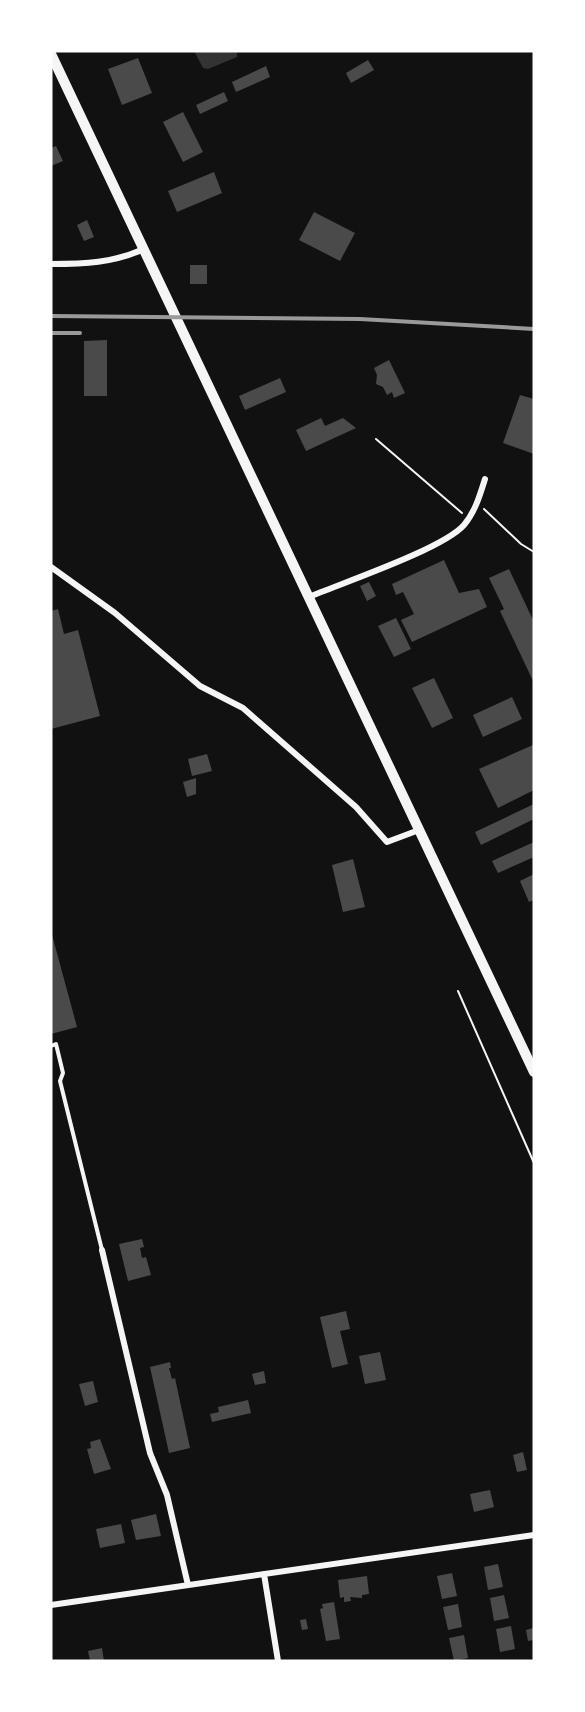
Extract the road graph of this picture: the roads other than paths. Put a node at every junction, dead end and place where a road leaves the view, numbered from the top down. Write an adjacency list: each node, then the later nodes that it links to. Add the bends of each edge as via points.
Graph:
1 (51, 54): 2 (main road)
2 (144, 249): 3 (street, via 98,263); 6 (main road)
3 (51, 264)
4 (485, 479): 6 (street, via 469,519 459,530)
5 (51, 567): 7 (street, via 115,613 200,686 243,708 362,813 387,842)
6 (309, 597): 7 (main road)
7 (419, 830): 9 (main road)
8 (51, 1046): 10 (lane, via 56,1044 63,1073 60,1081)
9 (534, 1072)
10 (102, 1250): 13 (street, via 150,1453 167,1495)
11 (534, 1535): 12 (street)
12 (264, 1574): 13 (street); 15 (street)
13 (188, 1585): 14 (street)
14 (51, 1605)
15 (278, 1661)

